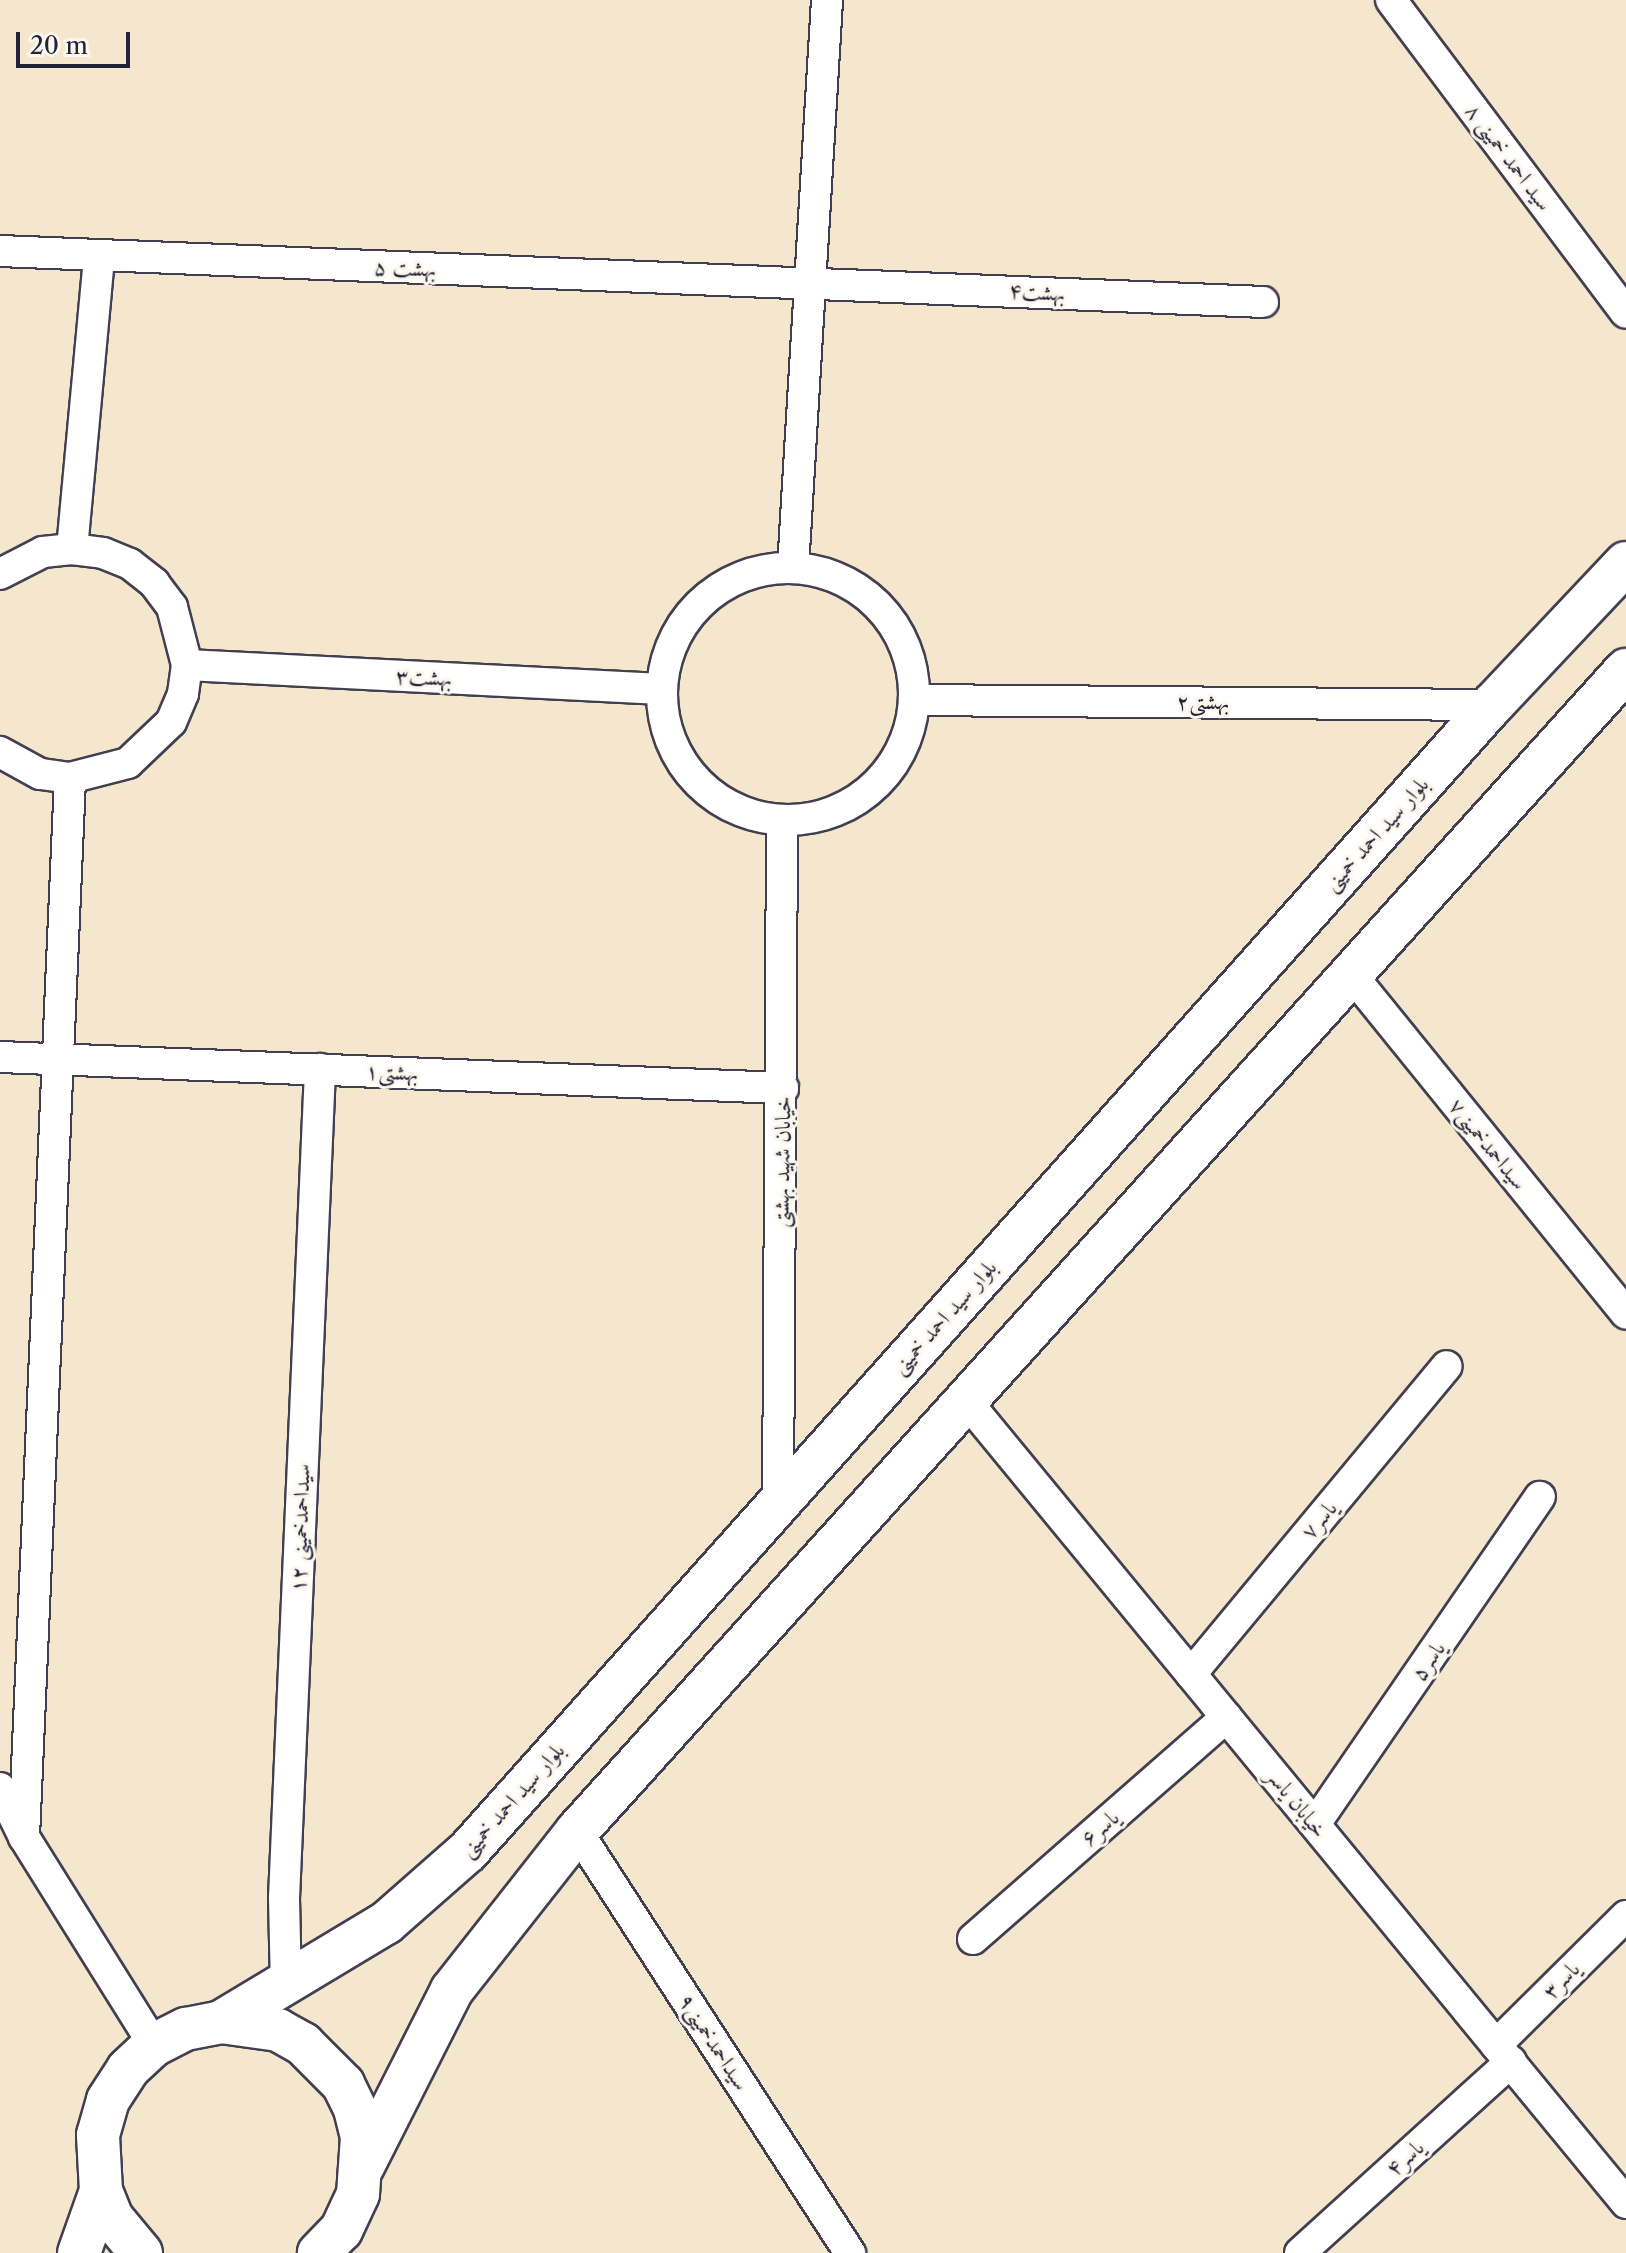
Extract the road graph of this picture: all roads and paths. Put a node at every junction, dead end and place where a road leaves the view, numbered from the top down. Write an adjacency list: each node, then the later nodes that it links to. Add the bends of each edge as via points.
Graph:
1 (827, 0): 5 (street)
2 (1391, 0): 7 (street, سید احمد خمینی ۸)
3 (0, 251): 4 (street, بهشت ۵)
4 (99, 258): 5 (street, بهشت ۵); 8 (street)
5 (811, 282): 6 (street, بهشت۴); 10 (street)
6 (1263, 302)
7 (1626, 313)
8 (72, 549): 11 (street, via 43,552); 12 (street, via 103,553 154,583 172,607)
9 (1626, 563): 16 (main road, بلوار سید احمد خمینی)
10 (793, 568): 14 (street, via 750,575 702,602 681,627 667,657); 15 (street, via 826,574 881,609 912,667)
11 (0, 574)
12 (187, 665): 14 (street, بهشت۳); 18 (street, via 171,722 152,745 128,763)
13 (1626, 670): 20 (main road)
14 (661, 689): 19 (street, via 675,753 695,780 720,801 750,815)
15 (915, 700): 16 (street, بهشتی۲); 19 (street, via 909,732 895,762 874,787 826,814)
16 (1492, 705): 29 (main road, بلوار سید احمد خمینی)
17 (0, 752): 18 (street, via 40,774)
18 (70, 778): 22 (street)
19 (782, 820): 24 (street, خیابان شهید بهشتی)
20 (1351, 974): 25 (street, سیداحمدخمینی۷); 27 (main road)
21 (0, 1057): 22 (street, بهشتی۱)
22 (58, 1059): 23 (street, بهشتی۱); 35 (street)
23 (320, 1069): 24 (street, بهشتی۱); 38 (street, سیداحمدخمینی ۱۲, via 284,1898)
24 (783, 1088): 29 (street, خیابان شهید بهشتی)
25 (1626, 1314)
26 (1447, 1366): 30 (street, یاسر۷)
27 (968, 1403): 30 (street, خیابان یاسر); 34 (main road)
28 (1540, 1497): 33 (street, یاسر۵)
29 (778, 1503): 38 (main road, بلوار سید احمد خمینی, via 468,1851 386,1923)
30 (1191, 1674): 31 (street, خیابان یاسر)
31 (1227, 1717): 33 (street, خیابان یاسر); 37 (street, یاسر۶)
32 (0, 1788): 35 (street)
33 (1315, 1824): 41 (street, خیابان یاسر)
34 (577, 1831): 42 (main road, via 452,1990); 48 (street, سیداحمدخمینی۹)
35 (24, 1837): 40 (street)
36 (1626, 1916): 41 (street, یاسر۳)
37 (973, 1939)
38 (286, 1987): 39 (main road, بلوار سید احمد خمینی)
39 (221, 2022): 40 (main road, via 186,2029); 42 (main road, via 278,2030 325,2061 355,2109)
40 (154, 2045): 43 (main road, via 128,2069 108,2100 98,2135)
41 (1504, 2053): 44 (street, خیابان یاسر); 49 (street, یاسر۴)
42 (363, 2166): 47 (main road, via 358,2194 341,2230)
43 (101, 2191): 45 (main road); 46 (main road, via 112,2218)
44 (1626, 2203)
45 (79, 2253)
46 (141, 2253)
47 (319, 2253)
48 (850, 2253)
49 (1300, 2253)

